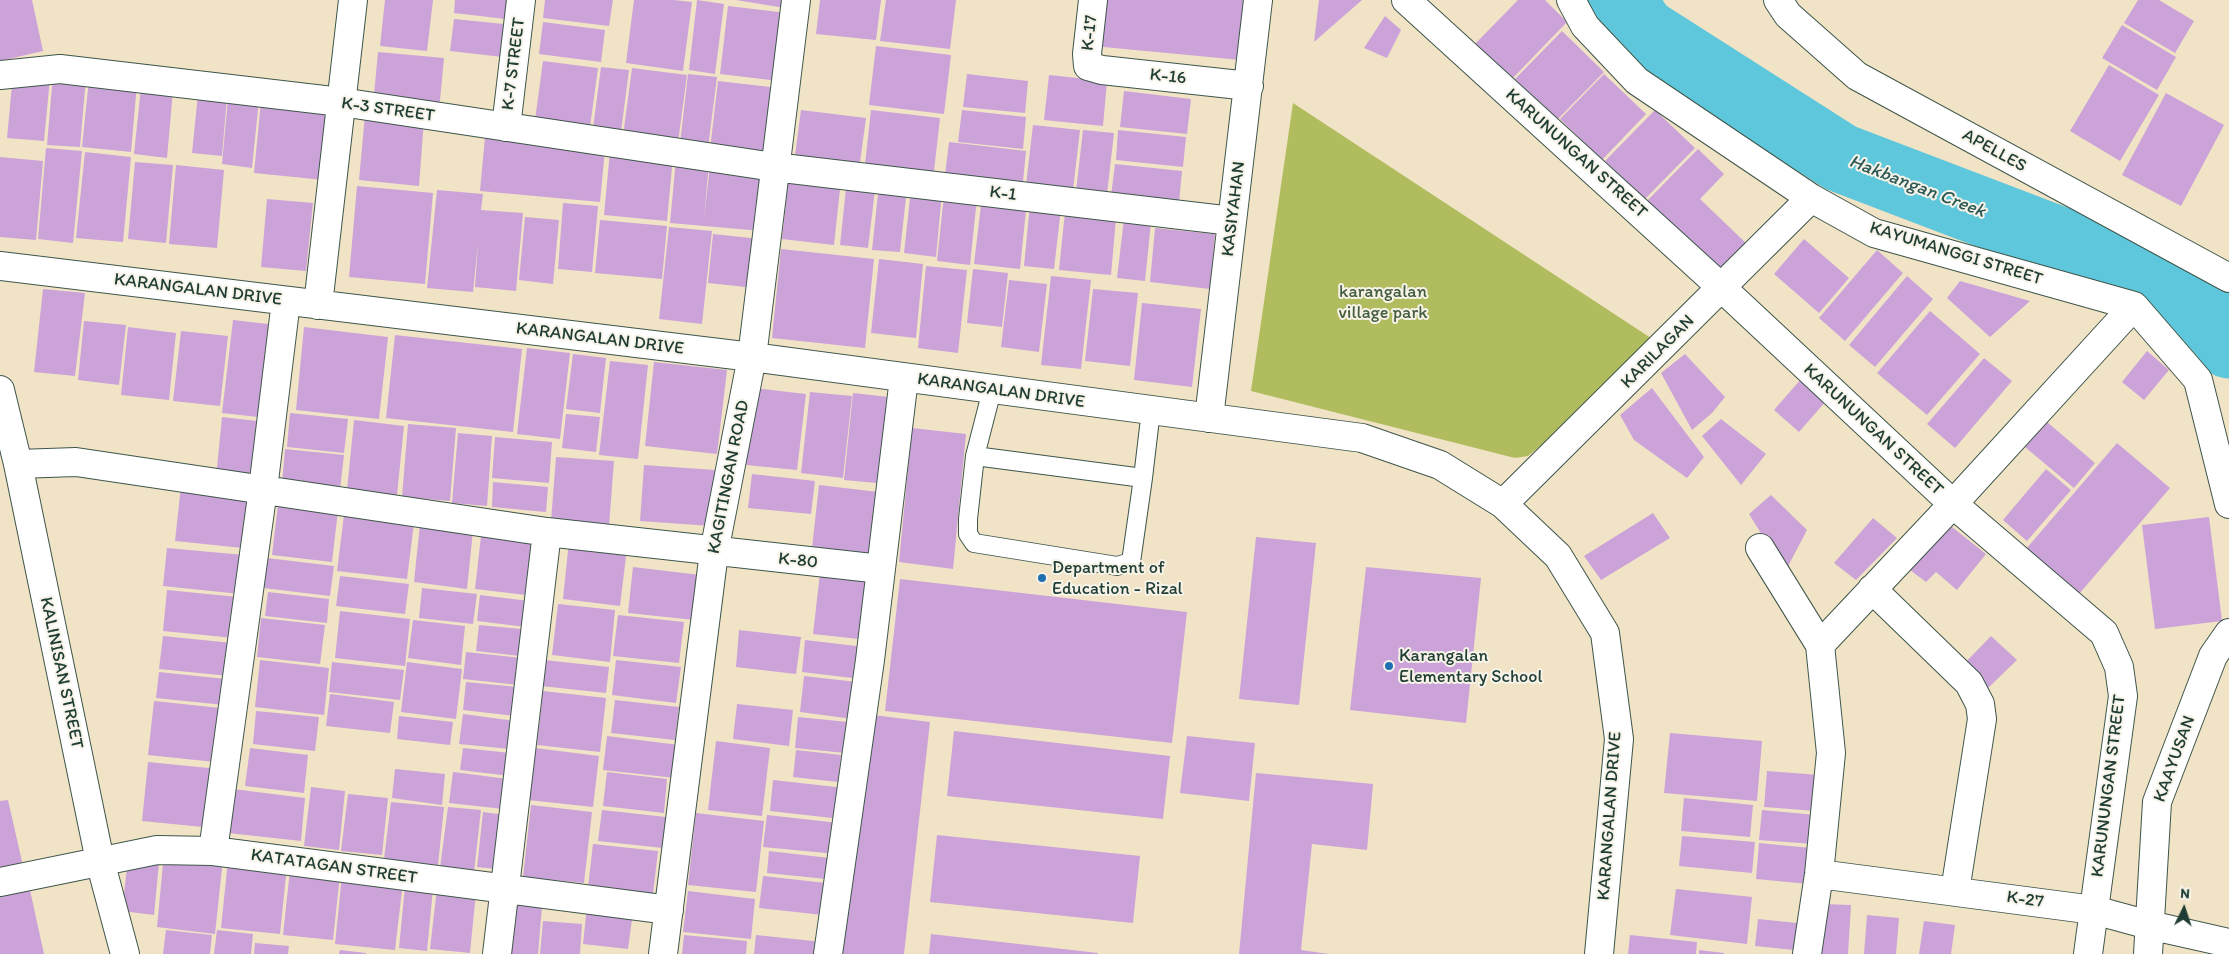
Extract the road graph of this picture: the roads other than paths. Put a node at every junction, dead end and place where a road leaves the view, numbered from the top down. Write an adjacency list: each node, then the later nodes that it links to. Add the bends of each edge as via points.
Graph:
1 (353, 0): 12 (street)
2 (521, 0): 13 (street, K-7 STREET)
3 (796, 0): 14 (street, KAGITINGAN ROAD)
4 (1094, 0): 9 (street, K-17)
5 (1258, 0): 11 (street, KASIYAHAN)
6 (1406, 0): 19 (street, KARUNUNGAN STREET)
7 (1571, 0): 15 (street, KAYUMANGGI STREET, via 1585,26 1637,81)
8 (1778, 0): 18 (street, APELLES, via 1788,15 1857,76)
9 (1088, 66): 11 (street, K-16)
10 (0, 76): 12 (street, K-3 STREET, via 60,70)
11 (1249, 86): 16 (street, KASIYAHAN)
12 (340, 102): 13 (street, K-3 STREET); 21 (street)
13 (506, 127): 14 (street, K-3 STREET)
14 (774, 167): 16 (street, K-1); 23 (street, KAGITINGAN ROAD)
15 (1811, 198): 19 (street, KARILAGAN); 22 (street, KAYUMANGGI STREET, via 1874,233)
16 (1232, 221): 28 (street, KASIYAHAN)
17 (0, 266): 20 (street, KARANGALAN DRIVE)
18 (2229, 278)
19 (1722, 288): 33 (street, KARILAGAN); 34 (street, KARUNUNGAN STREET)
20 (286, 301): 21 (street, KARANGALAN DRIVE); 32 (street)
21 (318, 305): 23 (street, KARANGALAN DRIVE)
22 (2134, 306): 34 (street); 35 (street, via 2198,380)
23 (752, 356): 24 (street, KARANGALAN DRIVE); 38 (street, KAGITINGAN ROAD)
24 (904, 378): 26 (street, KARANGALAN DRIVE); 39 (street)
25 (0, 390): 30 (street, KALINISAN STREET)
26 (992, 390): 27 (street, KARANGALAN DRIVE); 29 (lane)
27 (1150, 410): 28 (street, KARANGALAN DRIVE); 31 (lane)
28 (1209, 418): 33 (street, KARANGALAN DRIVE, via 1362,438 1440,465)
29 (975, 456): 31 (lane); 31 (lane, via 968,519 968,534 974,543 1118,566 1131,562)
30 (18, 464): 32 (street, K-80, via 76,462); 44 (street, KALINISAN STREET)
31 (1143, 478)
32 (263, 489): 36 (street, K-80); 43 (street)
33 (1503, 504): 57 (street, KARANGALAN DRIVE, via 1558,556 1605,633 1619,739)
34 (1953, 504): 40 (street); 50 (street, KARUNUNGAN STREET, via 2104,633 2119,667 2123,696)
35 (2229, 504)
36 (546, 532): 38 (street, K-80); 47 (street)
37 (1760, 548): 42 (street)
38 (714, 552): 39 (street, K-80); 49 (street, KAGITINGAN ROAD)
39 (881, 569): 56 (street)
40 (1872, 589): 42 (street); 48 (street, via 1968,683 1980,704 1982,719)
41 (2229, 633): 51 (street, KAAYUSAN, via 2213,656 2157,802)
42 (1820, 644): 45 (street, via 1831,753)
43 (213, 850): 44 (street, KATATAGAN STREET, via 157,850); 47 (street, KATATAGAN STREET)
44 (100, 861): 46 (street, KATATAGAN STREET); 53 (street, KALINISAN STREET)
45 (1819, 874): 48 (street, K-27); 58 (street)
46 (0, 882)
47 (505, 889): 49 (street, KATATAGAN STREET); 54 (street)
48 (1955, 891): 50 (street, K-27)
49 (669, 910): 55 (street, KAGITINGAN ROAD)
50 (2094, 910): 51 (street, K-27); 59 (street, KARUNUNGAN STREET)
51 (2150, 925): 52 (street, K-27); 60 (street, KAAYUSAN)
52 (2229, 943)
53 (125, 954)
54 (497, 954)
55 (663, 954)
56 (828, 954)
57 (1599, 954)
58 (1807, 954)
59 (2088, 954)
60 (2148, 954)

